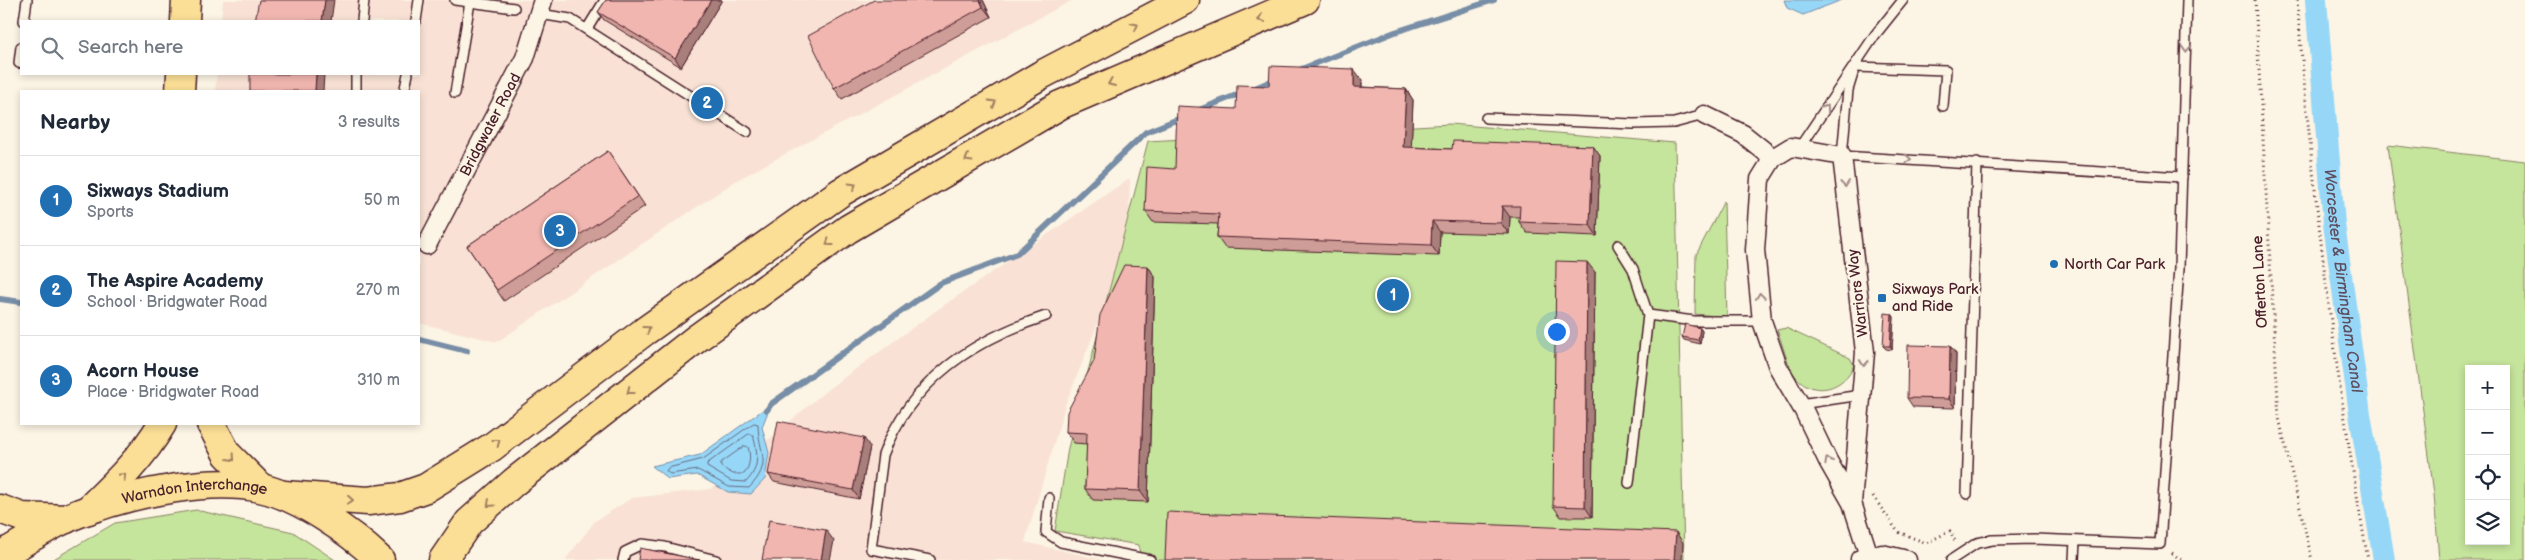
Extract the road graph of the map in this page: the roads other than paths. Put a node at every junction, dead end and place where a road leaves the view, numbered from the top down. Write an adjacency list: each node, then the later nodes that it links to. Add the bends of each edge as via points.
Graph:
1 (27, 0): 14 (lane)
2 (186, 0): 15 (main road)
3 (364, 0): 16 (lane)
4 (419, 0): 17 (lane)
5 (455, 0): 11 (lane)
6 (604, 0): 18 (lane)
7 (1185, 0): 48 (main road, one-way to 7, via 368,501 400,497 426,488 492,447 644,331 841,192 1040,76)
8 (1305, 0): 58 (main road, one-way to 58, via 1060,105 848,230 696,339 514,482 469,522)
9 (1902, 0): 21 (lane)
10 (2187, 0): 37 (lane, one-way to 37)
11 (470, 2): 13 (lane); 28 (lane)
12 (542, 7): 18 (lane); 39 (street, Bridgwater Road, via 525,58)
13 (514, 8)
14 (24, 20)
15 (185, 20)
16 (362, 20)
17 (416, 20)
18 (587, 29): 32 (lane)
19 (20, 54): 20 (lane)
20 (19, 62)
21 (1855, 66): 29 (lane, via 1946,70); 33 (lane, one-way to 21); 34 (lane, via 1848,90)
22 (182, 75): 26 (main road)
23 (356, 75): 27 (lane)
24 (408, 75): 25 (lane)
25 (406, 88)
26 (180, 90)
27 (356, 90)
28 (455, 94)
29 (1942, 106)
30 (1704, 115): 31 (lane, via 1674,123 1633,124); 35 (street, via 1743,134)
31 (1486, 118)
32 (747, 132)
33 (1798, 148): 34 (street); 35 (street, via 1791,146)
34 (1842, 156): 36 (lane, one-way to 36); 43 (street, Warriors Way, one-way to 43, via 1865,352)
35 (1773, 158): 42 (street, Warriors Way, one-way to 35, via 1755,250 1760,179)
36 (1977, 164): 37 (lane); 49 (lane)
37 (2182, 177): 54 (lane, via 2160,544)
38 (1618, 245): 40 (lane, via 1633,269)
39 (423, 249)
40 (1648, 315): 42 (lane, via 1694,321); 47 (lane)
41 (1046, 316): 61 (lane, via 1011,327 977,344 921,391 901,417 883,455 870,549)
42 (1762, 321): 44 (street, Warriors Way, via 1778,367)
43 (1861, 394): 44 (lane); 51 (street, Warriors Way)
44 (1800, 404): 51 (street, Warriors Way, one-way to 44)
45 (161, 425): 53 (main road, one-way to 45, via 140,458)
46 (212, 425): 48 (main road, one-way to 48, via 227,454)
47 (1629, 482)
48 (272, 491): 53 (main road, Warndon Interchange, via 231,485 197,486 160,491); 57 (main road, Warndon Interchange, via 322,517)
49 (1967, 494)
50 (1050, 498): 62 (lane, via 1046,532 1061,542)
51 (1852, 503): 56 (street, Warriors Way)
52 (0, 509): 53 (main road, via 22,517)
53 (78, 514): 55 (main road, Warndon Interchange)
54 (2075, 541): 64 (lane, via 1992,540 1978,543); 65 (lane)
55 (0, 556)
56 (1863, 558): 63 (street, via 1882,554)
57 (380, 560)
58 (443, 560)
59 (623, 560): 60 (lane, via 625,552 642,544)
60 (716, 560)
61 (930, 560)
62 (1150, 560)
63 (1907, 560)
64 (1951, 560)
65 (2074, 560)

